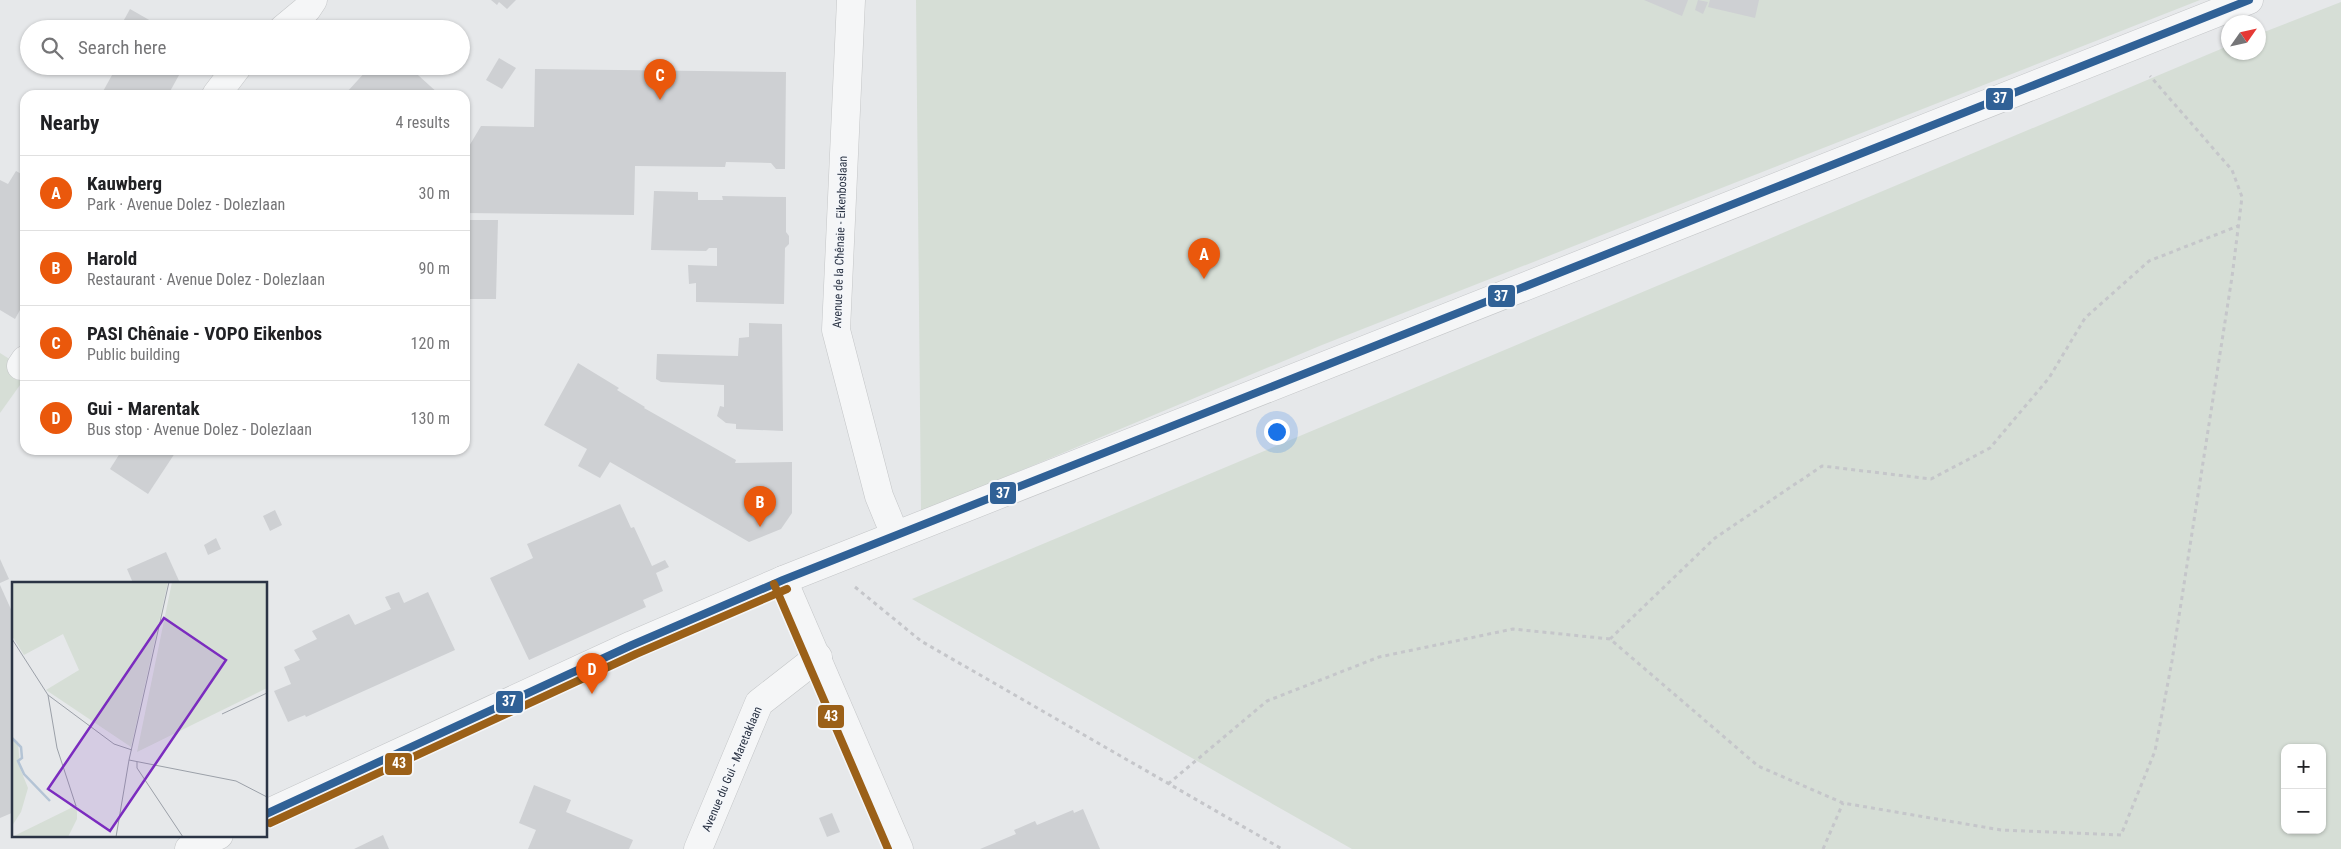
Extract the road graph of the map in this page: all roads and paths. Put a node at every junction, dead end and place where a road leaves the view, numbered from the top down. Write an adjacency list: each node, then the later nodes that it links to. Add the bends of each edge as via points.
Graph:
1 (313, 0): 4 (street)
2 (851, 0): 9 (street, Avenue de la Chênaie - Eikenboslaan, via 836,330 879,496)
3 (2249, 0): 5 (street)
4 (294, 20)
5 (2132, 46): 8 (path, via 2152,78 2232,170 2242,197); 9 (street)
6 (231, 75): 7 (street)
7 (220, 90)
8 (2238, 226): 12 (path, via 2149,261 2085,318 2049,378 1990,448 1931,479 1822,466 1715,538); 15 (path, via 2178,622 2155,751 2121,835 2001,830)
9 (895, 535): 10 (street)
10 (840, 557): 11 (street); 14 (path, via 855,588 921,640)
11 (783, 580): 13 (street); 16 (street, via 632,645)
12 (1610, 639): 14 (path, via 1513,629 1379,657 1267,701); 15 (path, via 1758,766)
13 (818, 657): 19 (street, Avenue du Gui - Maretaklaan, via 759,703); 20 (street)
14 (1168, 784): 21 (path)
15 (1843, 803): 22 (path)
16 (268, 813)
17 (218, 836): 18 (street)
18 (189, 849)
19 (698, 849)
20 (899, 849)
21 (1282, 849)
22 (1823, 849)

